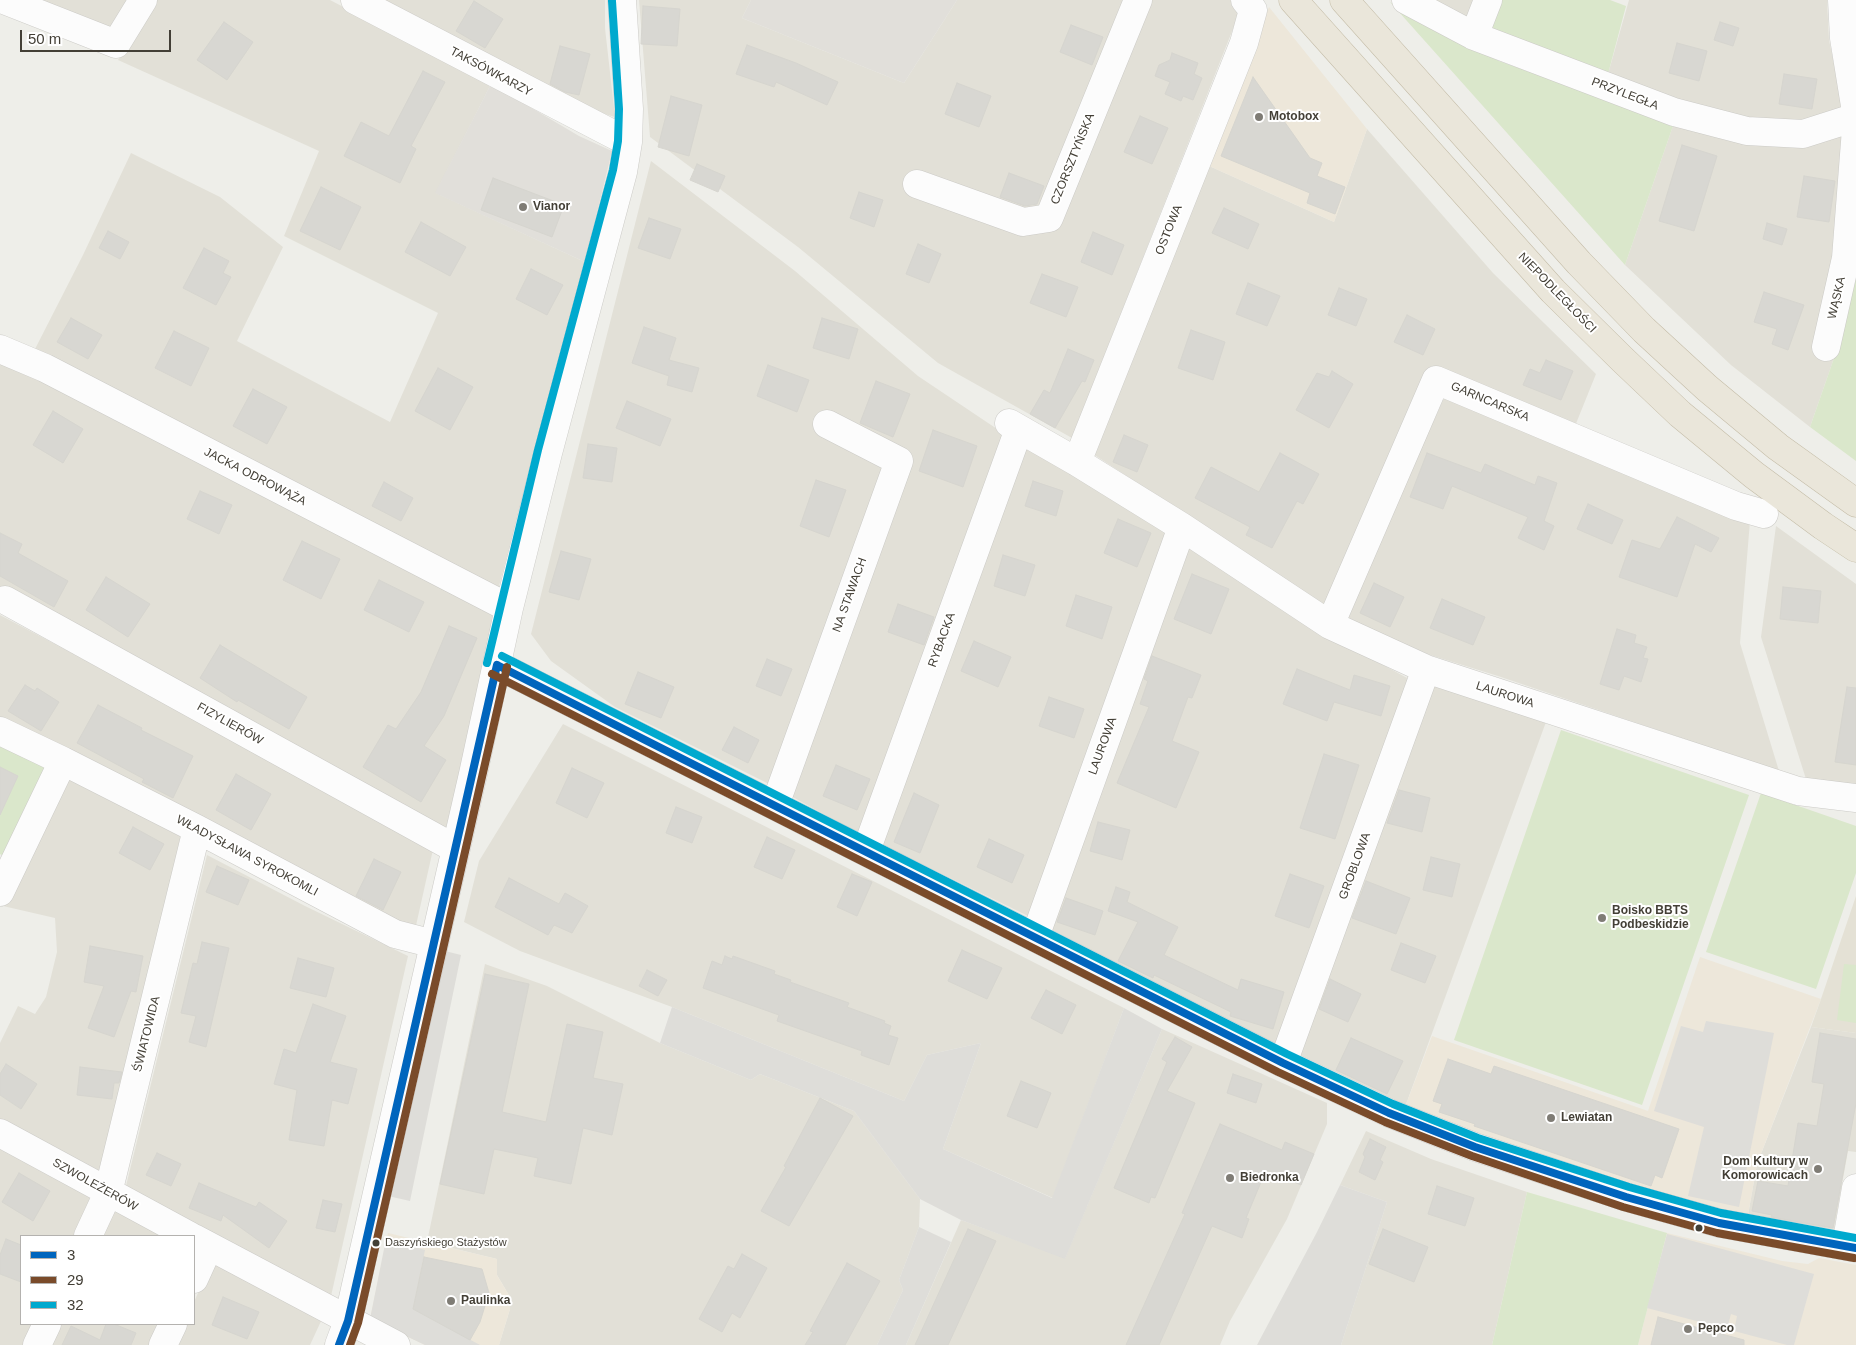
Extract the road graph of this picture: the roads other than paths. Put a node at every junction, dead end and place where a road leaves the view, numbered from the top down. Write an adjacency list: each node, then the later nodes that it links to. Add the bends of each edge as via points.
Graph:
1 (4, 0): 2 (street, via 116,44)
2 (143, 0)
3 (355, 0): 16 (street, TAKSÓWKARZY)
4 (622, 0): 16 (street)
5 (1138, 0): 17 (street, CZORSZTYŃSKA, via 1049,218 1023,222)
6 (1245, 0): 22 (street, OSTOWA, via 1253,10 1244,43)
7 (1293, 0): 26 (highway, NIEPODLEGŁOŚCI, via 1553,291 1623,360 1680,414 1754,474)
8 (1344, 0): 23 (highway, via 1573,257 1644,330 1778,447)
9 (1406, 0): 12 (street, PRZYLEGŁA)
10 (1488, 0): 12 (street)
11 (1842, 0): 13 (street, via 1844,38)
12 (1474, 36): 14 (street, PRZYLEGŁA, via 1674,112 1747,131 1803,134)
13 (1856, 112)
14 (1856, 118)
15 (1856, 129): 18 (street, WĄSKA, via 1846,258)
16 (628, 142): 28 (street, via 623,172)
17 (918, 184)
18 (1826, 347)
19 (0, 349): 28 (street, JACKA ODROWĄŻA, via 45,368)
20 (827, 424): 35 (street, NA STAWACH, via 898,461)
21 (1014, 426): 22 (street, LAUROWA); 38 (street, RYBACKA)
22 (1077, 462): 25 (street, LAUROWA)
23 (1856, 503)
24 (1764, 514): 29 (street, GARNCARSKA, via 1736,506 1436,380)
25 (1182, 527): 29 (street, LAUROWA); 40 (street, LAUROWA)
26 (1856, 548)
27 (5, 600): 37 (street, FIZYLIERÓW)
28 (509, 608): 30 (street)
29 (1330, 625): 31 (street, LAUROWA)
30 (497, 665): 35 (street); 37 (street)
31 (1426, 670): 34 (street, LAUROWA, via 1798,791); 42 (street, GROBLOWA)
32 (0, 731): 33 (street, WŁADYSŁAWA SYROKOMLI)
33 (63, 761): 36 (street, WŁADYSŁAWA SYROKOMLI); 39 (street)
34 (1856, 798)
35 (775, 806): 38 (street)
36 (197, 829): 41 (street, WŁADYSŁAWA SYROKOMLI, via 395,934); 45 (street, ŚWIATOWIDA)
37 (456, 849): 41 (street)
38 (866, 851): 40 (street)
39 (0, 892)
40 (1035, 937): 42 (street)
41 (434, 944): 53 (street)
42 (1283, 1063): 49 (street, via 1422,1126 1575,1181 1719,1223)
43 (0, 1133): 45 (street, SZWOLEŻERÓW)
44 (1856, 1188): 49 (street)
45 (108, 1193): 46 (street, ŚWIATOWIDA); 47 (street, SZWOLEŻERÓW)
46 (88, 1235)
47 (188, 1235)
48 (198, 1240): 50 (street); 53 (street, SZWOLEŻERÓW)
49 (1851, 1247)
50 (195, 1269)
51 (47, 1325): 54 (street)
52 (173, 1325): 55 (street)
53 (343, 1333): 56 (street, SZWOLEŻERÓW)
54 (37, 1345)
55 (163, 1345)
56 (396, 1345)

